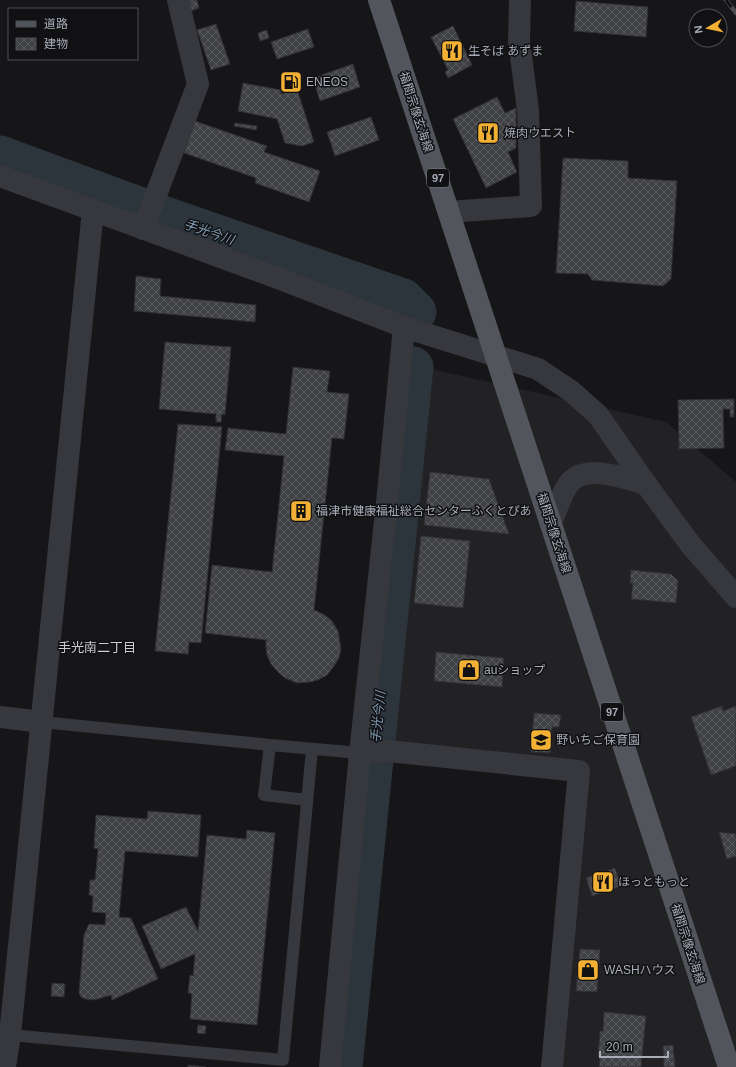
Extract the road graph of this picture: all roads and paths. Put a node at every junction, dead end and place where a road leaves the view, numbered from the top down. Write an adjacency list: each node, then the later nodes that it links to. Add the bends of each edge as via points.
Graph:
1 (178, 0): 7 (street, via 198,84)
2 (379, 0): 6 (main road, 福間宗像玄海線 / 97)
3 (520, 0): 6 (street, via 519,41 528,110 531,206)
4 (0, 176): 5 (street)
5 (93, 210): 7 (street); 14 (street)
6 (449, 212): 9 (main road, 福間宗像玄海線 / 97)
7 (143, 229): 8 (street)
8 (404, 327): 9 (street); 17 (street, via 387,503)
9 (496, 356): 10 (street, via 538,369 571,391 598,415); 11 (main road, 福間宗像玄海線 / 97)
10 (646, 484): 11 (street, via 608,474 581,474 570,481); 12 (street, via 690,544)
11 (551, 522): 23 (main road, 福間宗像玄海線 / 97)
12 (736, 597)
13 (0, 717): 14 (street)
14 (42, 722): 15 (lane); 19 (street)
15 (270, 746): 16 (lane); 18 (lane, via 264,795)
16 (312, 749): 17 (lane); 18 (lane)
17 (370, 752): 21 (street); 22 (street, via 579,771)
18 (307, 800): 19 (lane, via 283,1060)
19 (10, 1035): 20 (street)
20 (5, 1067)
21 (330, 1067)
22 (552, 1067)
23 (729, 1067)

